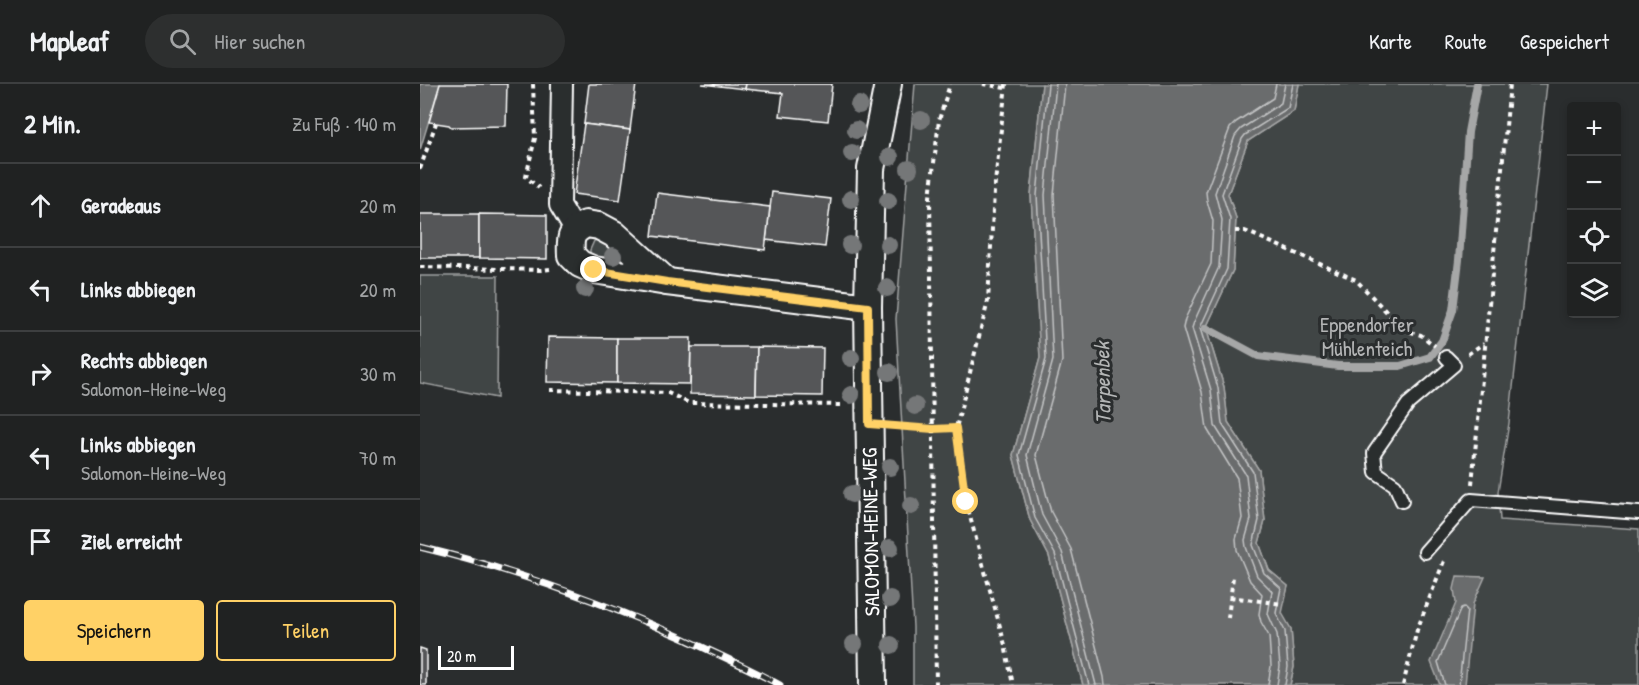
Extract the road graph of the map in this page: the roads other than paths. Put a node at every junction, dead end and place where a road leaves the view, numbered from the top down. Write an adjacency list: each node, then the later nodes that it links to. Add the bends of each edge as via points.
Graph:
1 (562, 84): 3 (street, via 560,205)
2 (888, 84): 5 (street, SALOMON-HEINE-WEG, via 871,169)
3 (575, 230): 4 (street, via 586,224 607,230); 4 (street, via 570,241 571,255 580,264 594,270)
4 (667, 282): 5 (street)
5 (868, 307): 10 (street, SALOMON-HEINE-WEG)
6 (1446, 357): 7 (lane, via 1454,364 1408,404 1374,453 1376,472 1395,485)
7 (1402, 501)
8 (1639, 513): 9 (lane, via 1471,500)
9 (1425, 552)
10 (873, 685)

